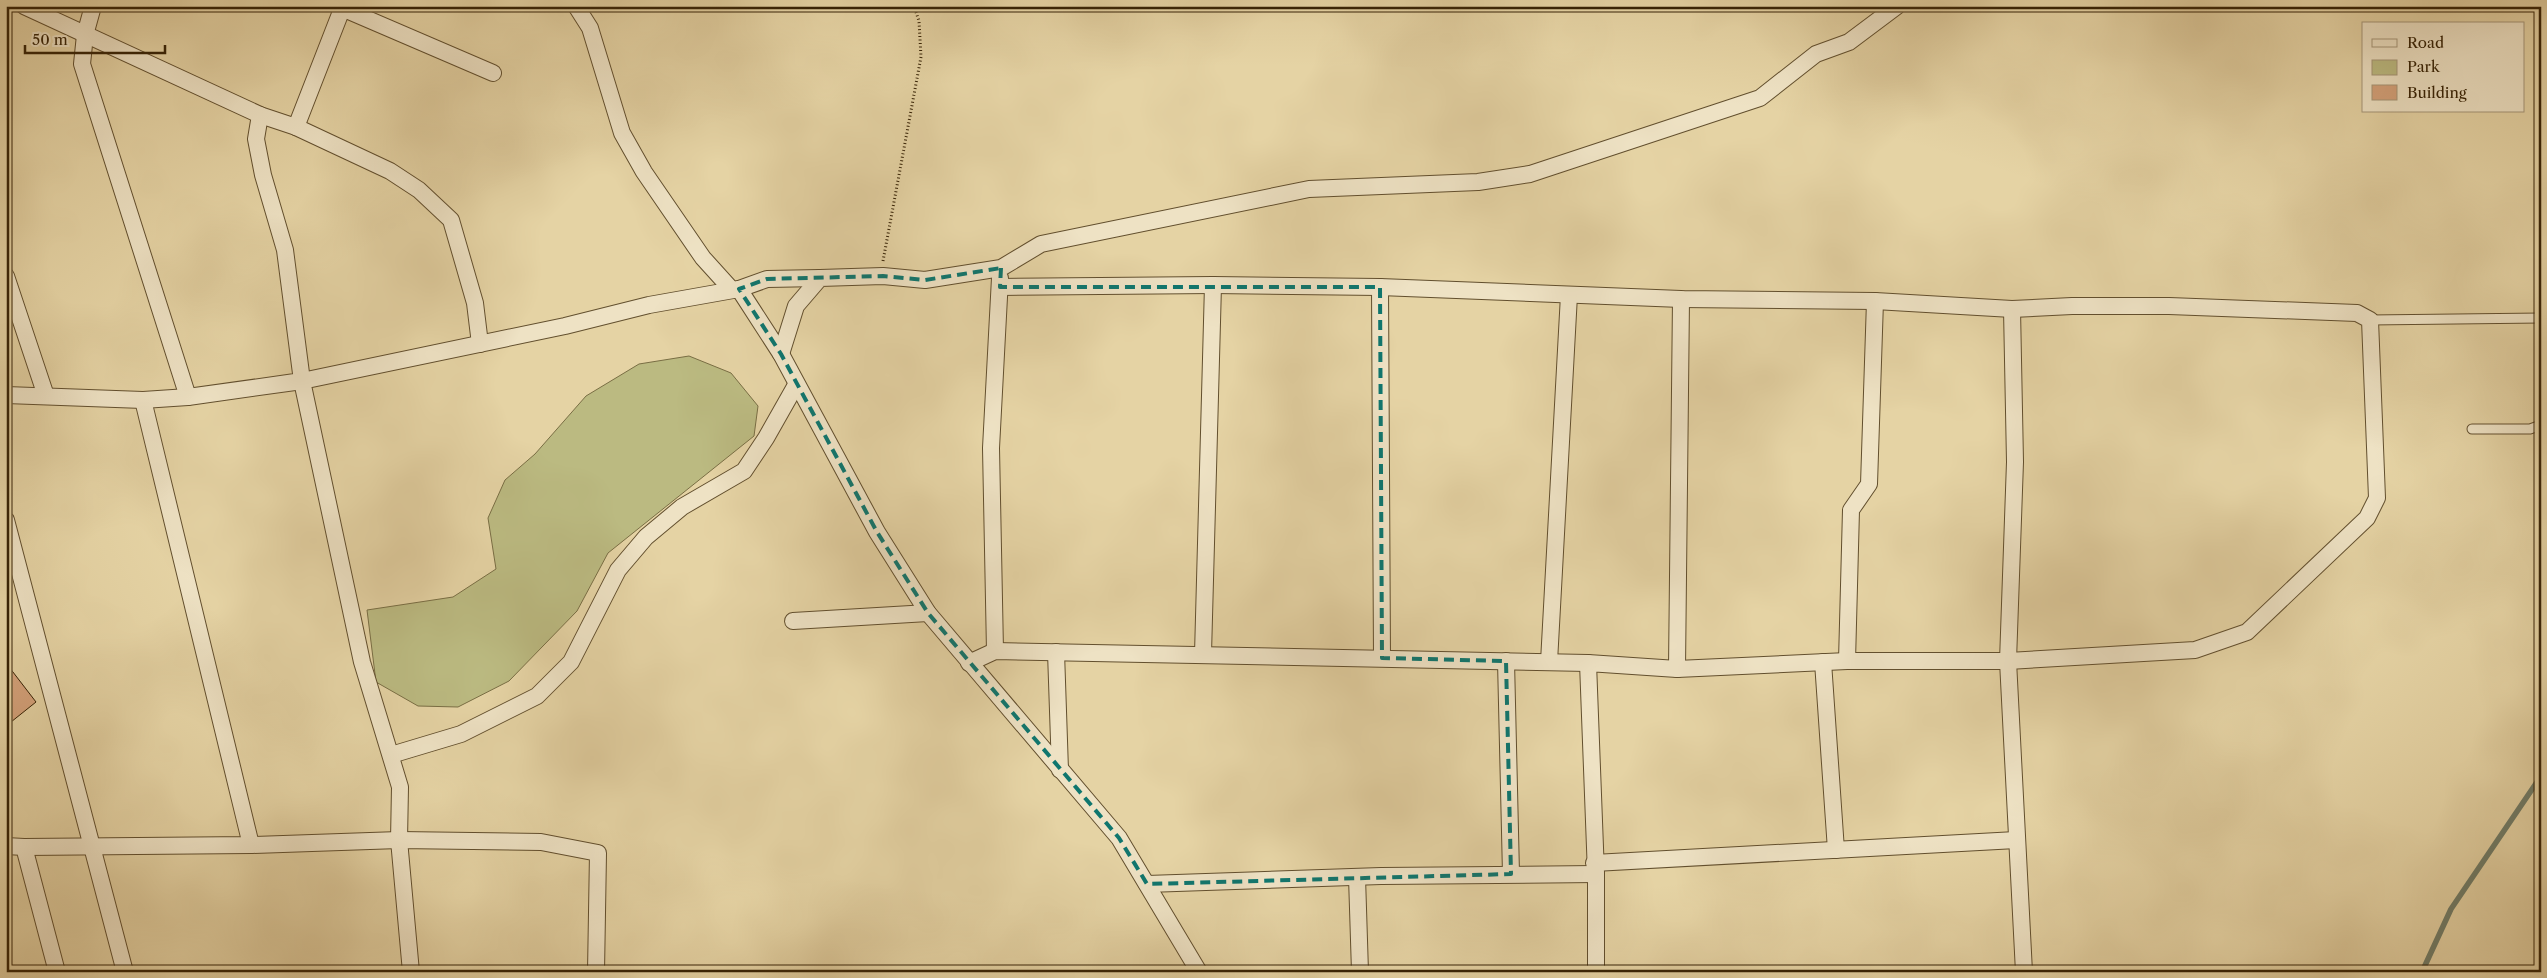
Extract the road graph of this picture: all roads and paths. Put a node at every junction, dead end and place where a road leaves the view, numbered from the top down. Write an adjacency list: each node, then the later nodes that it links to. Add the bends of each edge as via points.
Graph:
1 (24, 6): 7 (street)
2 (93, 6): 7 (street)
3 (576, 6): 18 (street, via 590,28 622,133 644,172 703,258)
4 (914, 6): 13 (path, via 919,21 921,57 882,255)
5 (1898, 6): 11 (street, via 1849,42 1816,54 1760,98 1530,174 1478,182 1309,189 1041,244)
6 (340, 7): 8 (street); 10 (street)
7 (85, 36): 9 (street); 31 (street, via 82,64)
8 (493, 73)
9 (260, 115): 10 (street); 27 (street, via 256,139 285,250)
10 (296, 127): 25 (street, via 390,171 420,190 451,220 475,303)
11 (1001, 268): 13 (street, via 924,280); 16 (street)
12 (6, 276): 30 (street)
13 (883, 276): 14 (street)
14 (820, 278): 18 (street, via 767,279); 26 (street, via 796,306)
15 (1213, 285): 16 (street); 17 (street); 40 (street)
16 (1000, 287): 38 (street, via 990,448)
17 (1380, 288): 19 (street); 41 (street)
18 (735, 290): 25 (street, via 649,305); 26 (street)
19 (1569, 295): 20 (street); 45 (street)
20 (1681, 299): 21 (street); 49 (street)
21 (1876, 301): 22 (street); 43 (street, via 1869,484 1851,510)
22 (2012, 309): 24 (street, via 2169,306 2357,313); 44 (street, via 2015,462)
23 (2541, 318): 24 (lane)
24 (2370, 320): 44 (street, via 2377,498 2367,518 2248,632 2195,650)
25 (480, 344): 27 (street)
26 (781, 354): 28 (street)
27 (302, 381): 31 (street); 50 (street, via 362,662)
28 (796, 384): 36 (street, via 877,532); 50 (street, via 744,471 682,507 646,537 618,570 570,662 536,696 461,734)
29 (6, 395): 30 (street)
30 (46, 396): 32 (street)
31 (188, 397): 32 (street)
32 (143, 400): 54 (street)
33 (2541, 425): 34 (lane, via 2530,429)
34 (2472, 429)
35 (6, 520): 57 (street)
36 (928, 613): 37 (street); 47 (street)
37 (793, 621)
38 (995, 651): 39 (street); 47 (street)
39 (1056, 652): 40 (street); 51 (street)
40 (1203, 654): 41 (street)
41 (1382, 658): 42 (street)
42 (1506, 661): 45 (street); 60 (street)
43 (1847, 661): 44 (street); 46 (street)
44 (2008, 661): 53 (street)
45 (1549, 662): 48 (street)
46 (1823, 662): 49 (street); 58 (street)
47 (969, 663): 51 (street)
48 (1588, 663): 49 (street); 59 (street)
49 (1677, 669)
50 (391, 755): 52 (street, via 400,788)
51 (1060, 770): 62 (street, via 1119,838)
52 (398, 840): 54 (street); 65 (street); 66 (street, via 541,842 598,852)
53 (2016, 840): 58 (street); 70 (street)
54 (251, 845): 57 (street)
55 (6, 846): 56 (street)
56 (24, 847): 57 (street); 63 (street)
57 (93, 847): 64 (street)
58 (1836, 850): 59 (street)
59 (1595, 869): 60 (street); 69 (street)
60 (1511, 874): 61 (street)
61 (1357, 877): 62 (street); 68 (street)
62 (1147, 884): 67 (street)
63 (57, 972)
64 (125, 972)
65 (412, 972)
66 (596, 972)
67 (1199, 972)
68 (1360, 972)
69 (1596, 972)
70 (2024, 972)

